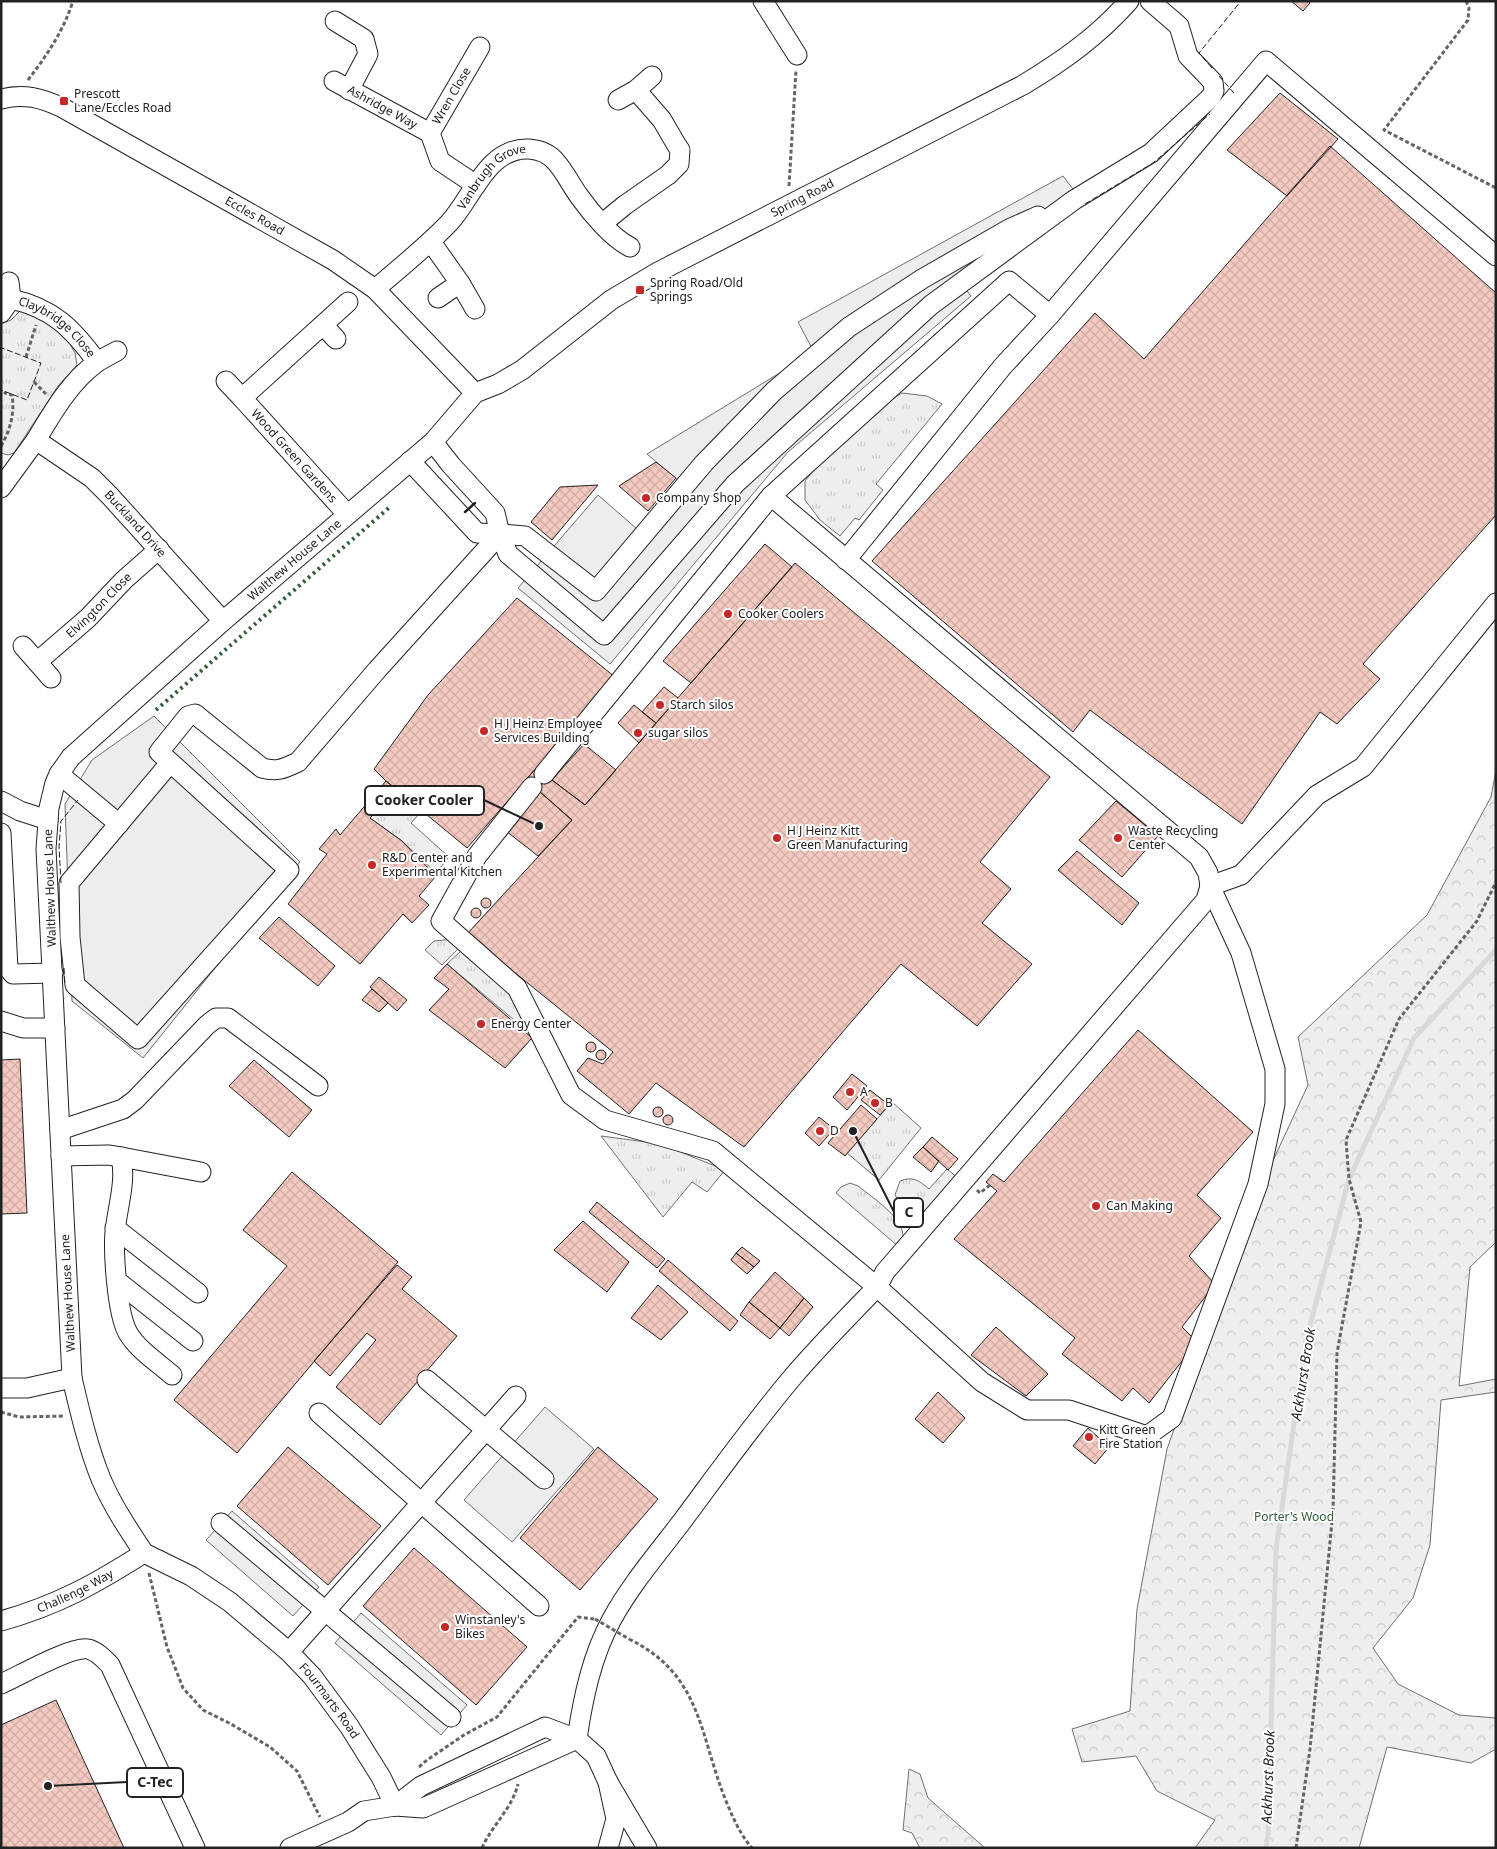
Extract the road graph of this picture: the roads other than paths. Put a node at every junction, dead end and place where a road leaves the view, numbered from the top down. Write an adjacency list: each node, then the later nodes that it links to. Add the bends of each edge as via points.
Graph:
1 (763, 1): 6 (street)
2 (1129, 1): 30 (street, Spring Road, via 1094,37 1039,76 658,272 584,320 522,370)
3 (1150, 1): 13 (street, via 1179,26 1188,56 1213,82 1214,91 1152,152)
4 (335, 21): 11 (street, Ashridge Way, via 364,39 368,54 341,86)
5 (480, 47): 11 (street, Wren Close)
6 (797, 55)
7 (652, 76): 8 (street)
8 (636, 90): 10 (street); 14 (street, via 662,120 680,150 679,164)
9 (5, 98): 19 (street, Eccles Road, via 32,96 63,108 333,260)
10 (618, 100)
11 (430, 133): 12 (street, Wren Close, via 440,161)
12 (476, 185): 14 (street, Vanbrugh Grove, via 488,168 505,156 525,149 542,151 556,162 579,197); 15 (street, Vanbrugh Grove, via 451,221)
13 (1074, 200): 39 (street, via 1009,229 922,279 849,328 774,391 704,463 596,591 524,536); 39 (street, via 931,305 735,484 604,635 508,554)
14 (603, 223): 16 (street, Vanbrugh Grove)
15 (431, 242): 18 (street); 19 (street, Vanbrugh Grove)
16 (630, 247)
17 (1496, 256): 24 (street, via 1266,61)
18 (460, 283): 21 (street); 23 (street)
19 (375, 289): 30 (street, Eccles Road)
20 (7, 298): 28 (street, Claybridge Close, via 41,308 61,321)
21 (438, 298)
22 (348, 302): 25 (street, Wood Green Gardens)
23 (476, 309)
24 (1050, 314): 37 (street, via 1009,281); 41 (street, via 1003,366)
25 (324, 324): 26 (street); 31 (street, Wood Green Gardens)
26 (336, 338)
27 (117, 351): 28 (street)
28 (97, 362): 32 (street, via 57,405)
29 (226, 381): 31 (street, Wood Green Gardens)
30 (474, 393): 33 (street, Walthew House Lane)
31 (242, 398): 38 (street, Wood Green Gardens)
32 (36, 440): 35 (street); 40 (street, Buckland Drive, via 92,478)
33 (433, 442): 34 (street, Walthew House Lane); 39 (street, via 495,513)
34 (410, 460): 38 (street, Walthew House Lane); 39 (street, via 477,533)
35 (7, 468): 36 (street)
36 (1, 488)
37 (771, 496): 41 (street); 64 (street, via 477,856 441,921 518,988 571,1095 605,1120 713,1151)
38 (347, 514): 43 (street, Walthew House Lane)
39 (500, 534): 47 (street, via 298,762 274,771 262,768 194,714 188,716 158,752)
40 (159, 549): 43 (street, Buckland Drive); 45 (street, Elvington Close)
41 (846, 560): 53 (street, via 1198,857 1208,873)
42 (1496, 603): 53 (street, via 1363,766 1317,795 1241,875)
43 (222, 621): 48 (street, Walthew House Lane, via 71,757)
44 (23, 646): 45 (street)
45 (37, 662): 46 (street)
46 (51, 678)
47 (170, 762): 51 (street); 51 (street, via 289,870 138,1039 75,985 70,937 69,883)
48 (59, 774): 50 (street, Walthew House Lane); 51 (street)
49 (1, 801): 50 (street)
50 (48, 820): 54 (street, Walthew House Lane, via 46,849)
51 (119, 824)
52 (1, 834): 54 (street, via 8,968 12,974)
53 (1210, 886): 64 (street, via 1206,900 885,1272); 64 (street, via 1241,953 1275,1069 1275,1104 1258,1184 1172,1418 1146,1436 1069,1410 1027,1410 982,1382)
54 (53, 973): 56 (street, Walthew House Lane)
55 (1, 1021): 56 (street, via 23,1028)
56 (55, 1028): 58 (street, Walthew House Lane)
57 (318, 1086): 58 (street, via 228,1018 216,1018 123,1109)
58 (60, 1130): 59 (street, Walthew House Lane)
59 (61, 1156): 60 (street); 68 (street, Walthew House Lane)
60 (121, 1156): 61 (street); 62 (street, via 124,1170)
61 (201, 1172)
62 (115, 1228): 63 (street); 65 (street)
63 (117, 1281): 66 (street); 67 (street, via 122,1318 128,1333 139,1348)
64 (877, 1287): 84 (street, via 792,1378 612,1618 589,1679)
65 (198, 1293)
66 (194, 1341)
67 (172, 1375)
68 (72, 1378): 70 (street, via 27,1388); 77 (street, Walthew House Lane, via 80,1416 101,1478)
69 (427, 1380): 73 (street)
70 (1, 1388)
71 (516, 1396): 73 (street)
72 (319, 1412): 75 (street)
73 (486, 1430): 74 (street); 75 (street)
74 (544, 1479)
75 (422, 1503): 78 (street); 79 (street)
76 (221, 1523): 79 (street)
77 (144, 1553): 80 (street, Challenge Way, via 70,1597 38,1611); 81 (street, Fourmarts Road, via 192,1576 230,1602)
78 (539, 1606)
79 (327, 1611): 81 (street); 83 (street)
80 (2, 1618)
81 (289, 1652): 86 (street, Fourmarts Road, via 312,1676 349,1726)
82 (1, 1684): 88 (street, via 73,1650 88,1649 100,1655 110,1665)
83 (450, 1717)
84 (577, 1739): 85 (street, via 596,1756); 86 (street, via 423,1808); 86 (street, via 545,1728 420,1786)
85 (608, 1782): 87 (street, via 616,1819); 90 (street)
86 (396, 1806): 89 (street, via 364,1811 348,1822)
87 (609, 1847)
88 (195, 1848)
89 (290, 1848)
90 (647, 1848)

